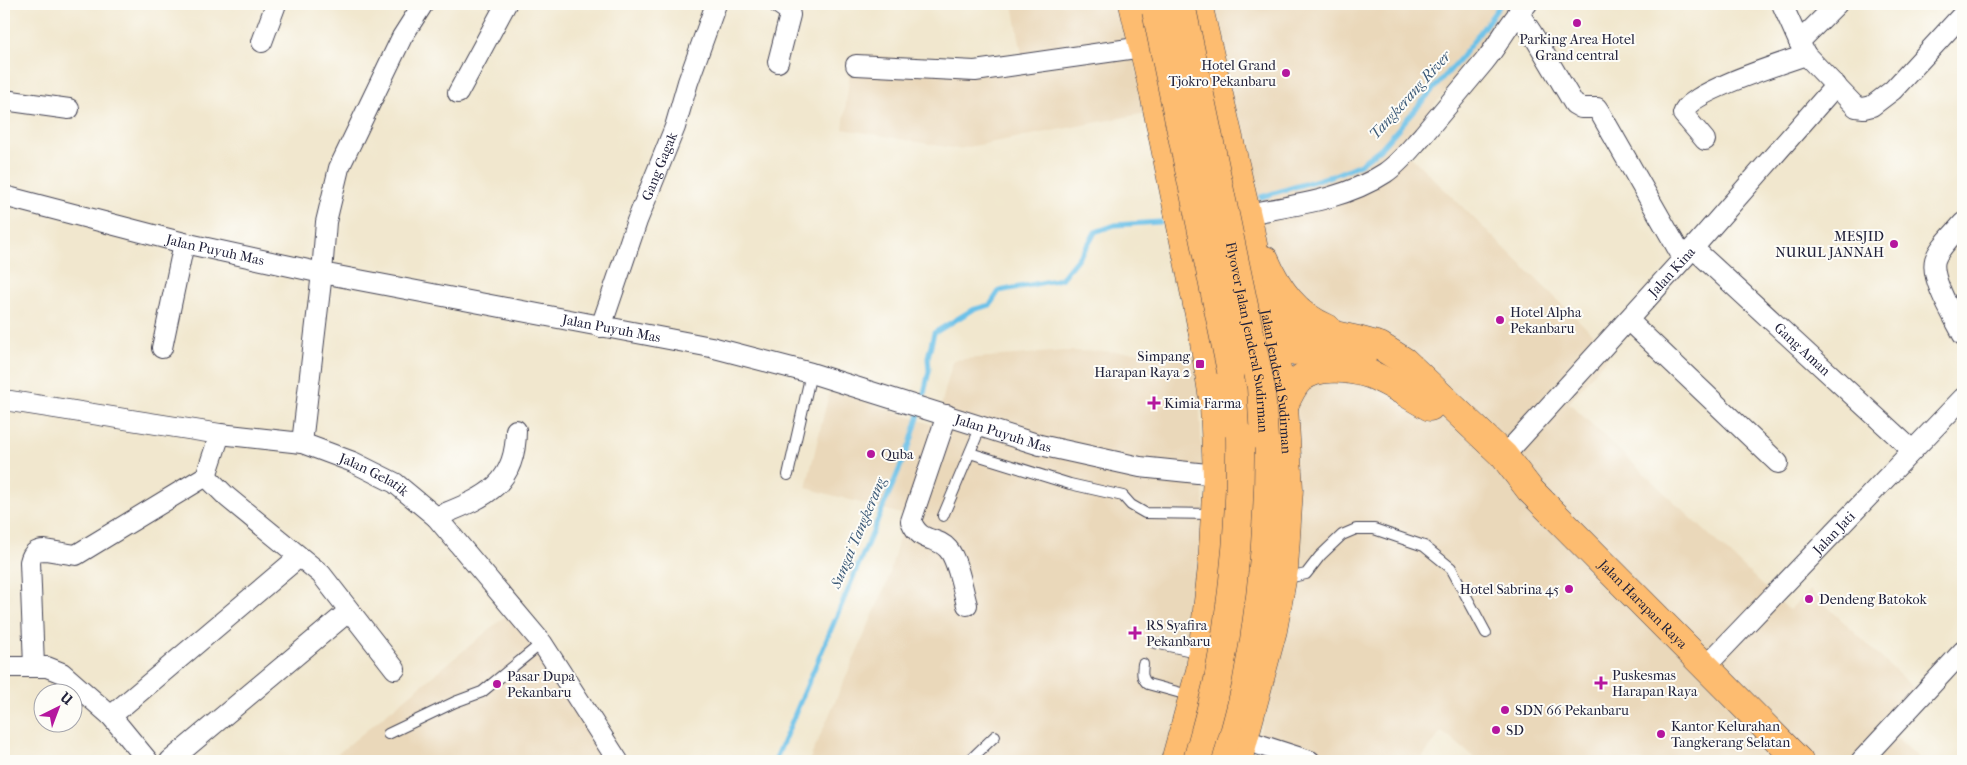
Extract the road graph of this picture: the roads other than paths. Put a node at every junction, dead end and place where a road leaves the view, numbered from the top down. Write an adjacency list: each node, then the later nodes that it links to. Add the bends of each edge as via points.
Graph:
1 (276, 4): 14 (street)
2 (423, 4): 31 (street, via 402,37 339,168 326,222)
3 (506, 4): 20 (street)
4 (716, 4): 34 (street, Gang Gagak, via 675,127)
5 (1133, 4): 15 (main road)
6 (1154, 4): 87 (main road, Flyover Jalan Jenderal Sudirman, bridge, via 1232,370 1240,436 1241,483 1233,587 1217,682)
7 (1181, 4): 88 (main road, Flyover Jalan Jenderal Sudirman, bridge, via 1261,387 1266,454 1265,537 1257,602 1241,683)
8 (1198, 4): 24 (main road, Jalan Jenderal Sudirman)
9 (1782, 4): 16 (street)
10 (1837, 4): 16 (street)
11 (789, 6): 17 (street, via 790,15)
12 (1523, 8): 27 (street, via 1495,49 1387,172 1331,198); 30 (street, Gang Aman, via 1532,33 1574,104 1599,111)
13 (1963, 14): 19 (street, via 1893,90 1872,106 1856,107)
14 (262, 42)
15 (1143, 47): 18 (street, via 975,71); 25 (main road)
16 (1802, 48): 19 (street); 23 (street, via 1687,106 1683,114)
17 (778, 62)
18 (856, 65)
19 (1836, 85): 30 (street, Jalan Kina)
20 (458, 93)
21 (4, 100): 22 (street)
22 (69, 109)
23 (1705, 140)
24 (1237, 172): 25 (main road, via 1227,192 1234,225 1233,238 1218,250 1206,248 1197,240 1188,201); 27 (main road, Jalan Jenderal Sudirman)
25 (1172, 183): 35 (main road)
26 (4, 196): 29 (street, Jalan Puyuh Mas)
27 (1249, 222): 33 (main road, Jalan Jenderal Sudirman); 37 (main road, via 1272,278 1287,299 1302,314 1322,326)
28 (1963, 223): 36 (street, via 1936,258 1934,267 1936,280)
29 (184, 243): 31 (street, Jalan Puyuh Mas); 38 (street)
30 (1688, 253): 32 (street, Jalan Kina); 51 (street, Gang Aman)
31 (322, 273): 34 (street, Jalan Puyuh Mas); 50 (street)
32 (1628, 320): 53 (street, Jalan Kina); 54 (street)
33 (1269, 321): 35 (main road, Jalan Harapan Raya); 37 (main road, Jalan Harapan Raya); 39 (main road, Jalan Jenderal Sudirman)
34 (601, 327): 41 (street, Jalan Puyuh Mas, via 710,347)
35 (1202, 328): 40 (main road)
36 (1963, 335)
37 (1358, 340): 53 (main road, Jalan Harapan Raya, via 1380,346 1404,361)
38 (162, 348)
39 (1275, 352): 40 (main road, Jalan Harapan Raya); 43 (main road, Jalan Jenderal Sudirman); 45 (main road, Jalan Harapan Raya, via 1360,357 1388,373)
40 (1208, 359): 56 (main road, via 1214,405)
41 (811, 373): 46 (street, Jalan Puyuh Mas); 55 (lane)
42 (4, 400): 49 (street, Jalan Gelatik)
43 (1284, 406): 45 (main road, via 1299,380 1318,370 1338,369 1371,375); 58 (main road, Jalan Jenderal Sudirman)
44 (1960, 406): 51 (street, Jalan Jati)
45 (1430, 407): 59 (main road, Jalan Harapan Raya, via 1495,467)
46 (940, 412): 47 (street, Jalan Puyuh Mas); 65 (street, via 911,521 921,536 950,552)
47 (981, 426): 52 (lane); 56 (street, Jalan Puyuh Mas, via 1040,445 1140,468)
48 (516, 430): 62 (street, via 512,462 501,481 471,502)
49 (220, 434): 50 (street, Jalan Gelatik); 57 (street)
50 (302, 443): 62 (street, Jalan Gelatik, via 382,476)
51 (1912, 450): 75 (street, Jalan Jati)
52 (970, 453): 60 (lane, via 1070,484 1123,496 1145,513); 61 (lane)
53 (1504, 456): 59 (main road, Jalan Harapan Raya)
54 (1778, 463)
55 (788, 475)
56 (1216, 475): 58 (main road, via 1228,459 1233,444 1239,438 1254,434 1269,440 1274,446 1277,462); 60 (main road)
57 (206, 476): 63 (street); 73 (street, via 76,555 45,550 34,553 30,562)
58 (1288, 479): 64 (main road, Jalan Jenderal Sudirman, via 1288,522)
59 (1530, 490): 75 (main road, Jalan Harapan Raya)
60 (1215, 514): 71 (main road)
61 (943, 516)
62 (436, 517): 68 (street, Jalan Gelatik)
63 (298, 557): 66 (street, via 321,574); 78 (street)
64 (1282, 579): 67 (lane, via 1306,574 1342,536 1356,529 1374,529 1424,546 1451,568); 81 (main road, Jalan Jenderal Sudirman, via 1273,630)
65 (967, 605)
66 (350, 611): 76 (street); 83 (street)
67 (1486, 633)
68 (542, 643): 79 (lane, via 482,692); 84 (street, Jalan Gelatik)
69 (1155, 644): 71 (lane)
70 (1963, 651): 91 (street)
71 (1202, 653): 77 (main road)
72 (1143, 664): 77 (lane, via 1142,675 1148,684)
73 (34, 666): 74 (street); 78 (street, via 62,673)
74 (4, 667)
75 (1705, 667): 90 (main road, Jalan Harapan Raya)
76 (395, 669)
77 (1193, 696): 86 (main road)
78 (111, 716): 82 (street)
79 (388, 734)
80 (995, 736): 85 (lane)
81 (1241, 751): 89 (street)
82 (148, 761)
83 (170, 761)
84 (618, 761)
85 (969, 761)
86 (1175, 761)
87 (1197, 761)
88 (1219, 761)
89 (1310, 761)
90 (1798, 761)
91 (1861, 761)

